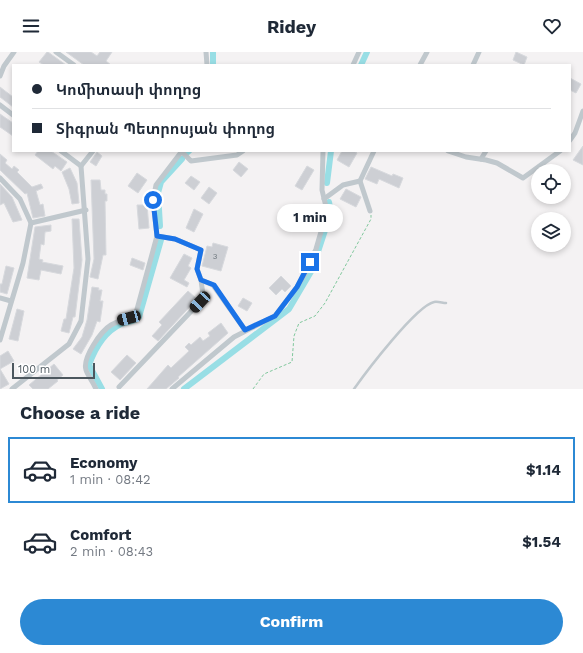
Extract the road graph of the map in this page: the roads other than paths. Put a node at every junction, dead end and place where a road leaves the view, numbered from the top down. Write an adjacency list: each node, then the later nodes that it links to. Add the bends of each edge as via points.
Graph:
1 (14, 52): 12 (street)
2 (56, 52): 7 (street)
3 (206, 52): 8 (street)
4 (359, 52): 9 (street)
5 (427, 52): 10 (street)
6 (479, 52): 11 (street)
7 (73, 64)
8 (207, 64)
9 (353, 64)
10 (421, 64)
11 (473, 64)
12 (0, 76)
13 (0, 105): 15 (street)
14 (583, 111): 16 (street)
15 (12, 114)
16 (571, 139)
17 (62, 152): 28 (street)
18 (92, 152): 28 (street)
19 (180, 152): 35 (street, via 156,185 153,200)
20 (182, 152): 21 (street, via 191,161 237,155)
21 (242, 152)
22 (323, 152): 31 (street)
23 (374, 152): 30 (street)
24 (451, 152): 27 (street)
25 (485, 152): 27 (street)
26 (559, 152): 27 (street, via 523,178 497,163)
27 (481, 159)
28 (81, 166): 32 (street)
29 (0, 178): 34 (street, via 20,199)
30 (360, 181): 31 (street, via 344,185); 33 (street)
31 (324, 199): 40 (street, via 327,211 322,230 301,281 275,316)
32 (86, 210): 34 (street); 43 (street, via 88,259 81,321 69,344)
33 (370, 211)
34 (31, 223): 38 (street, via 23,263)
35 (157, 236): 36 (street, via 175,239 201,250 197,269); 44 (street, via 136,313 109,326 92,347 85,362)
36 (201, 280): 40 (street, via 214,285); 42 (street, via 203,295 200,302)
37 (0, 298): 38 (street)
38 (11, 301): 41 (street)
39 (446, 303): 46 (lane, via 434,302 420,311 384,350)
40 (245, 330): 45 (street)
41 (0, 340)
42 (119, 387)
43 (12, 389)
44 (96, 389)
45 (172, 389)
46 (354, 389)

